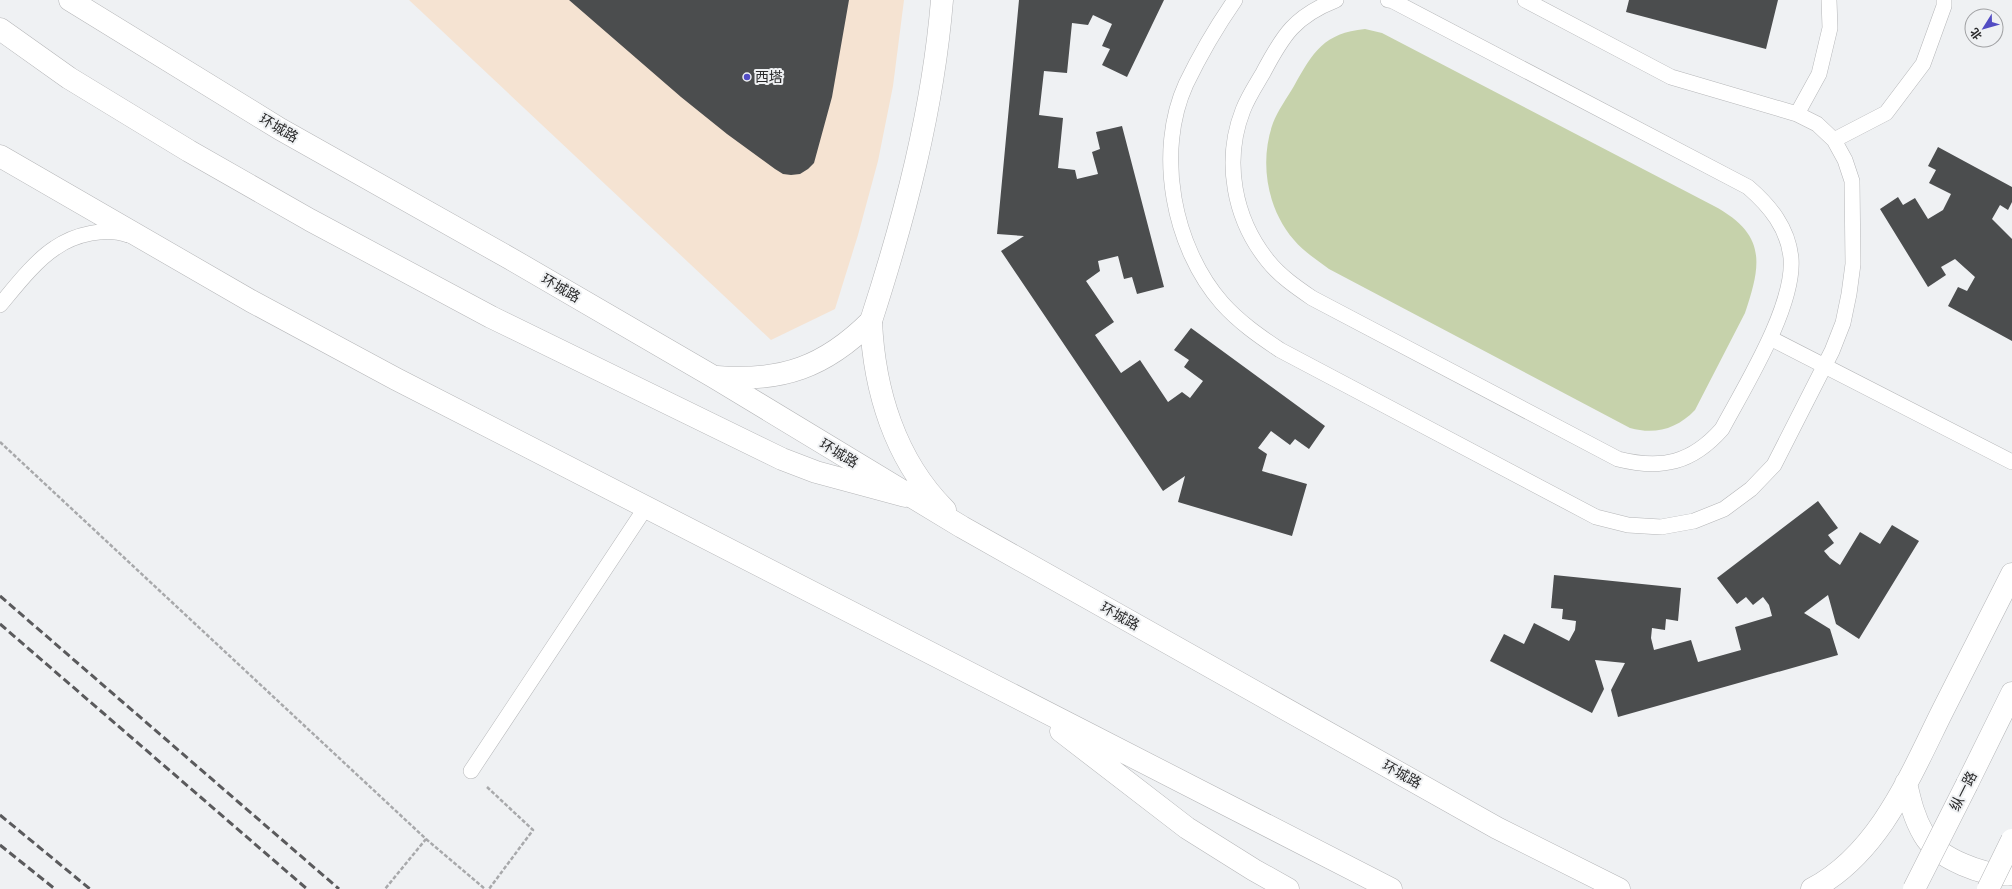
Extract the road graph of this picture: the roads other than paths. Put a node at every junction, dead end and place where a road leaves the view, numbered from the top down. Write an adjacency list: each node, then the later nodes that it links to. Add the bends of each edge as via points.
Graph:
1 (70, 0): 19 (main road, 环城路, via 280,129 511,258)
2 (942, 0): 16 (main road, via 930,93 915,170 895,246)
3 (1235, 0): 18 (lane, via 1222,18 1186,84 1175,122 1171,152 1173,198 1183,235 1199,270 1221,302 1248,329 1280,350 1596,517 1628,526 1661,527 1694,521 1724,508 1751,489 1774,464)
4 (1336, 0): 9 (lane)
5 (1388, 0): 17 (lane, via 1723,173 1748,187 1764,200 1786,237 1791,259 1783,305)
6 (1525, 0): 11 (lane, via 1671,77)
7 (1829, 0): 11 (lane, via 1830,28 1820,74)
8 (1944, 0): 12 (lane, via 1923,64 1886,113)
9 (1312, 4): 17 (lane, via 1274,51 1243,109 1232,161 1234,188 1244,221 1268,262 1288,281 1312,298 1618,459 1637,464 1657,465 1676,462 1710,443 1722,429)
10 (0, 29): 21 (main road, via 70,78 189,151 310,220 491,317 782,459 816,472)
11 (1797, 114): 12 (lane, via 1817,124)
12 (1834, 140): 18 (lane, via 1846,160 1852,181 1853,264 1843,323)
13 (0, 156): 14 (main road)
14 (150, 244): 15 (lane, via 118,231 86,234 55,248 24,276); 22 (main road, via 396,379)
15 (0, 305)
16 (871, 321): 19 (main road, via 837,350 817,362 790,372 745,379); 23 (main road, via 872,353 878,385 900,447 934,498)
17 (1770, 338): 18 (lane)
18 (1825, 366): 20 (lane)
19 (714, 377): 21 (main road, 环城路)
20 (2012, 462)
21 (916, 499): 23 (main road, 环城路)
22 (646, 507): 26 (main road); 27 (lane)
23 (962, 527): 33 (main road, 环城路, via 1497,828)
24 (2012, 574): 28 (main road)
25 (2012, 693): 35 (main road, 纵一路, bridge)
26 (1017, 698): 31 (main road, via 1187,828); 32 (main road)
27 (471, 772)
28 (1906, 783): 30 (main road, via 1912,810 1924,836 1946,856 1969,868 2005,876); 34 (main road, via 1865,846 1841,869)
29 (2012, 840): 36 (main road, bridge)
30 (2012, 874)
31 (1288, 889)
32 (1391, 889)
33 (1618, 889)
34 (1812, 889)
35 (1914, 889)
36 (1988, 889)

